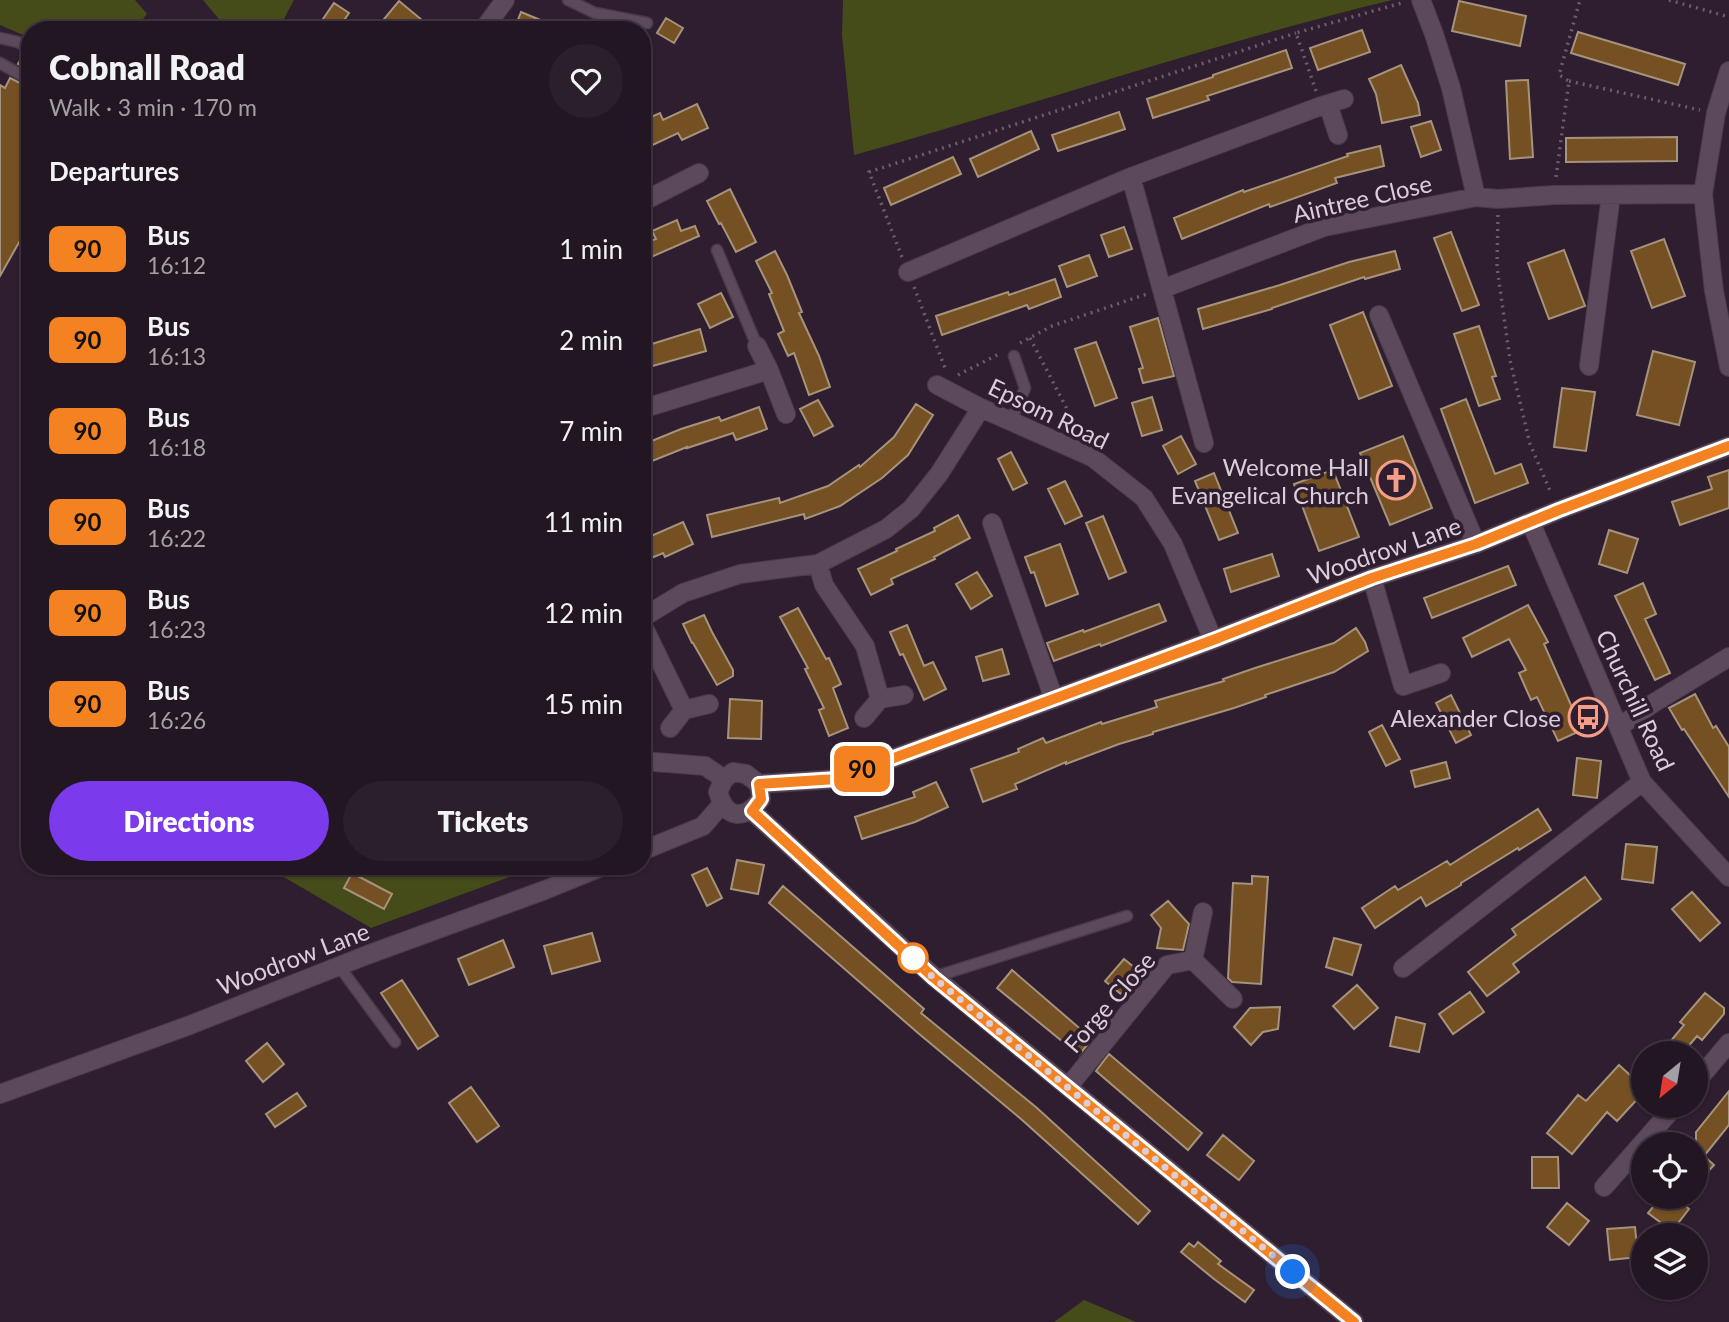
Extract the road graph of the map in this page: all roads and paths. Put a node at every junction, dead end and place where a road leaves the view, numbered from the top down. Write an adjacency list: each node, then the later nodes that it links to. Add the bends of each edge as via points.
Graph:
1 (505, 0): 8 (street)
2 (568, 0): 9 (lane, via 595,13)
3 (1412, 0): 10 (path)
4 (1421, 0): 26 (street, via 1451,88)
5 (1580, 0): 16 (path, via 1559,75)
6 (1669, 0): 7 (path)
7 (1729, 16)
8 (490, 21)
9 (637, 21)
10 (1296, 33): 17 (path); 29 (path, via 869,172)
11 (0, 38): 12 (lane)
12 (21, 44)
13 (0, 63): 15 (lane)
14 (1729, 71): 18 (street)
15 (21, 75)
16 (1569, 81): 18 (path); 23 (path)
17 (1331, 103): 19 (street); 21 (street)
18 (1716, 113): 22 (street)
19 (1338, 135)
20 (699, 173): 25 (street)
21 (1131, 177): 29 (street); 30 (street)
22 (1703, 194): 24 (street, Aintree Close); 37 (street)
23 (1554, 195): 24 (street, Aintree Close); 27 (street, Aintree Close)
24 (1611, 195): 36 (street)
25 (651, 197)
26 (1476, 197): 27 (street, Aintree Close); 30 (street, Aintree Close, via 1324,227)
27 (1498, 199): 47 (path, via 1497,267 1510,360 1530,444)
28 (717, 250): 34 (lane)
29 (908, 272): 35 (path, via 950,379)
30 (1162, 289): 32 (path); 44 (street)
31 (1379, 315): 50 (street)
32 (1030, 338): 33 (path); 46 (path)
33 (1018, 344)
34 (757, 346): 38 (street)
35 (1011, 353): 43 (lane, via 1025,388)
36 (1590, 366)
37 (1729, 368)
38 (769, 370): 40 (street); 42 (street)
39 (937, 385): 41 (street, Epsom Road)
40 (651, 406)
41 (981, 408): 43 (street, Epsom Road); 51 (street, via 911,509 886,529)
42 (786, 414)
43 (1012, 421): 46 (street, Epsom Road)
44 (1204, 443)
45 (1729, 446): 47 (street, Woodrow Lane)
46 (1092, 457): 54 (street, Epsom Road, via 1144,498 1173,544)
47 (1559, 510): 49 (street, Woodrow Lane)
48 (992, 523): 60 (street)
49 (1531, 523): 50 (street, Woodrow Lane); 64 (street, Churchill Road)
50 (1476, 544): 52 (street, Woodrow Lane)
51 (817, 564): 53 (street, via 740,574 683,593); 59 (street, via 824,586 865,646)
52 (1372, 578): 54 (street, Woodrow Lane); 57 (street, via 1403,687)
53 (651, 613)
54 (1213, 640): 60 (street, Woodrow Lane)
55 (651, 642): 62 (street)
56 (1729, 657): 64 (street)
57 (1441, 673)
58 (904, 695): 59 (street)
59 (880, 699): 63 (street)
60 (1054, 699): 69 (street, Woodrow Lane, via 837,779)
61 (709, 704): 62 (street)
62 (684, 710): 65 (street)
63 (864, 718)
64 (1619, 727): 68 (street, Churchill Road)
65 (670, 728)
66 (651, 762): 67 (street, via 705,766)
67 (724, 779): 69 (street, Woodrow Lane, via 733,772 746,774); 70 (street, via 718,792)
68 (1642, 782): 74 (street, Churchill Road); 79 (street)
69 (759, 784): 71 (street, via 761,799)
70 (722, 804): 71 (street, via 738,814); 72 (street, via 702,826)
71 (752, 811): 80 (street)
72 (651, 846)
73 (582, 875): 78 (street, Woodrow Lane)
74 (1729, 877)
75 (1203, 912): 77 (street, Forge Close)
76 (1127, 916): 80 (lane)
77 (1193, 960): 81 (street, Forge Close); 85 (street, Forge Close, via 1167,965)
78 (339, 966): 82 (lane); 86 (street, Woodrow Lane)
79 (1403, 968)
80 (934, 978): 85 (street)
81 (1233, 999)
82 (396, 1042)
83 (1729, 1043): 84 (street)
84 (1708, 1068)
85 (1068, 1087): 89 (street)
86 (0, 1094)
87 (1664, 1118): 88 (street)
88 (1604, 1187)
89 (1354, 1322)

